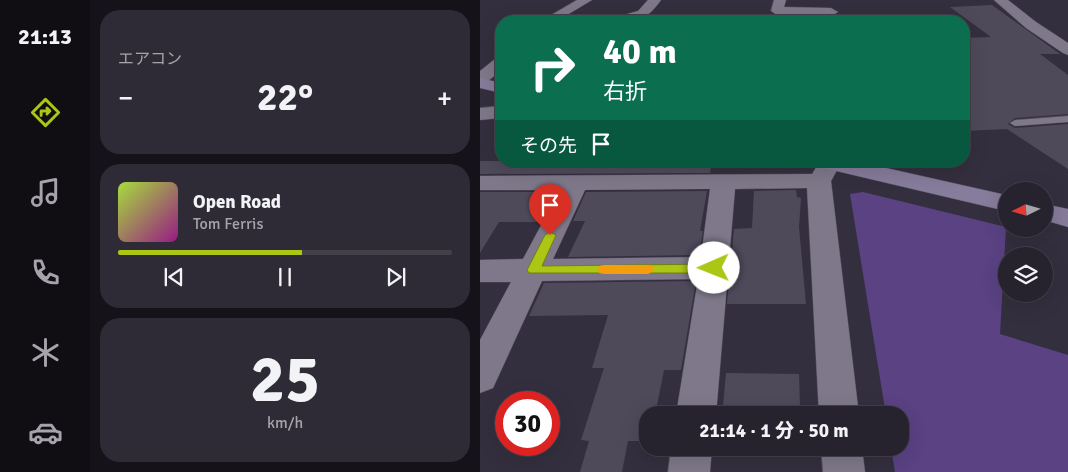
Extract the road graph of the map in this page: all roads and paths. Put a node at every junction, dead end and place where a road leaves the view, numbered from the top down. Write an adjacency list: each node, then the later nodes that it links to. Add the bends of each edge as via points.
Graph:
1 (586, 0): 6 (street)
2 (655, 0): 7 (street)
3 (780, 0): 5 (street, via 777,11)
4 (1000, 0): 8 (street)
5 (831, 11)
6 (559, 15)
7 (640, 15)
8 (1068, 50)
9 (495, 67): 10 (street)
10 (480, 79)
11 (480, 83): 12 (main road)
12 (495, 87)
13 (495, 113): 14 (street)
14 (480, 114)
15 (1068, 119): 16 (lane)
16 (1015, 123)
17 (832, 167): 18 (street); 21 (main road); 29 (street)
18 (722, 182): 20 (street); 24 (street)
19 (480, 183): 20 (street)
20 (576, 183): 25 (street)
21 (998, 201)
22 (1053, 214): 23 (main road)
23 (1068, 218)
24 (714, 268): 25 (street); 28 (street)
25 (533, 270): 26 (street); 27 (street)
26 (480, 271)
27 (480, 376)
28 (697, 406)
29 (839, 406)
30 (691, 456): 32 (street)
31 (843, 456): 33 (street)
32 (689, 472)
33 (844, 472)

